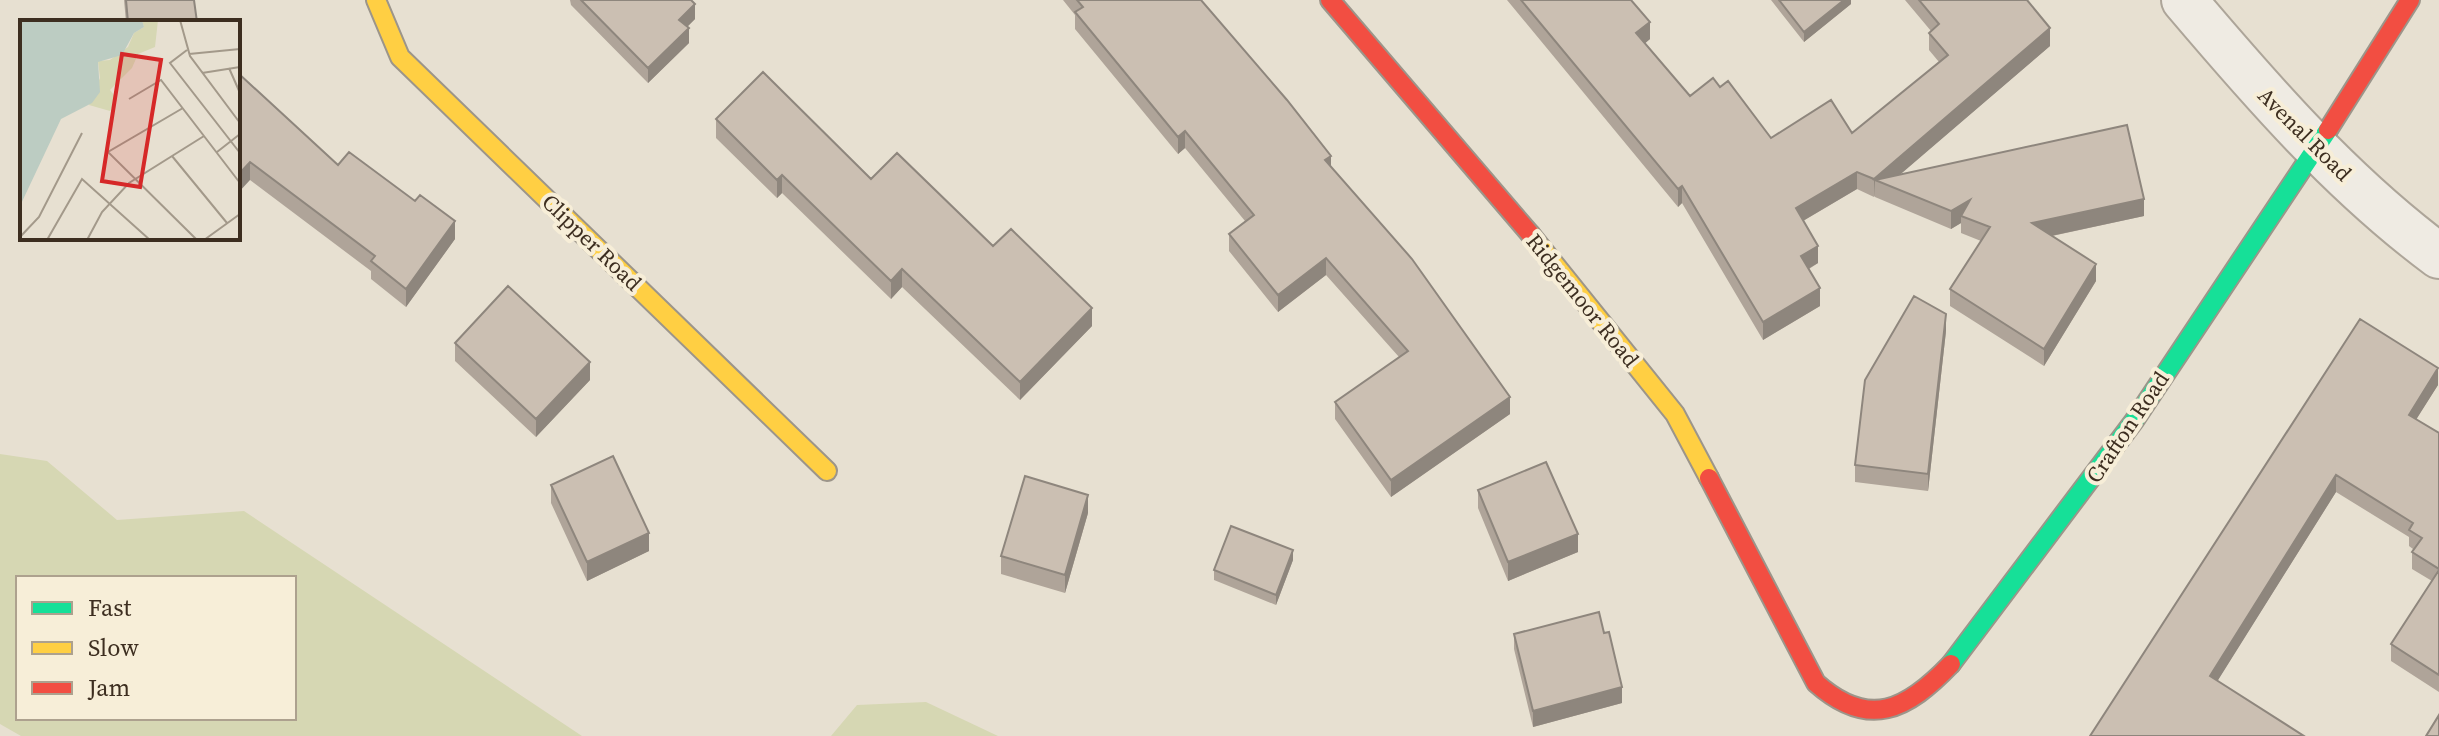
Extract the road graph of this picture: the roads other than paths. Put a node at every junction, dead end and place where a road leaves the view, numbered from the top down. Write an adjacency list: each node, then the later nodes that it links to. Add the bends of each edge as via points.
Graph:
1 (376, 0): 7 (street, Clipper Road, via 400,57)
2 (1330, 0): 8 (street, Ridgemoor Road, via 1569,280 1675,414)
3 (2184, 0): 5 (street, Avenal Road)
4 (2410, 0): 5 (street, Crafton Road)
5 (2317, 149): 6 (street, Avenal Road); 8 (street, Crafton Road, via 2077,500 1953,662 1911,698 1884,710 1858,712 1837,704 1816,683)
6 (2439, 256)
7 (827, 471)
8 (1787, 633)

